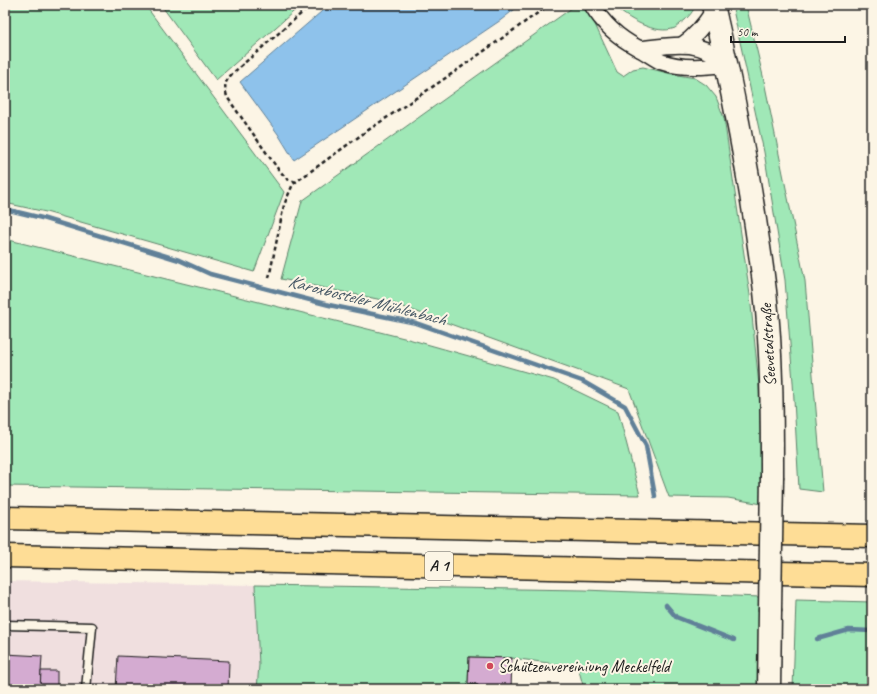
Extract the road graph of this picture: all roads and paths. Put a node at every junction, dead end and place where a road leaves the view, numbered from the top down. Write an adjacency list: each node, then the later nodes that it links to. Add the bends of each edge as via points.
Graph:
1 (311, 5): 8 (path, via 226,80 224,86 227,97 278,169 288,179)
2 (549, 5): 8 (path)
3 (592, 5): 6 (street, via 601,19 622,40)
4 (714, 7): 5 (street, via 699,31); 7 (main road, Seevetalstraße)
5 (682, 45): 6 (street); 7 (street, via 696,46)
6 (640, 49): 7 (street, via 663,62 672,64 704,67)
7 (726, 64): 16 (main road, Seevetalstraße, bridge, via 754,216 765,293 770,361 772,476)
8 (296, 182): 9 (path, via 284,205)
9 (270, 278)
10 (5, 518): 11 (highway, A 1)
11 (872, 536)
12 (5, 556): 13 (highway, A 1)
13 (872, 575)
14 (5, 625): 15 (lane, via 92,627)
15 (86, 689)
16 (768, 689)

